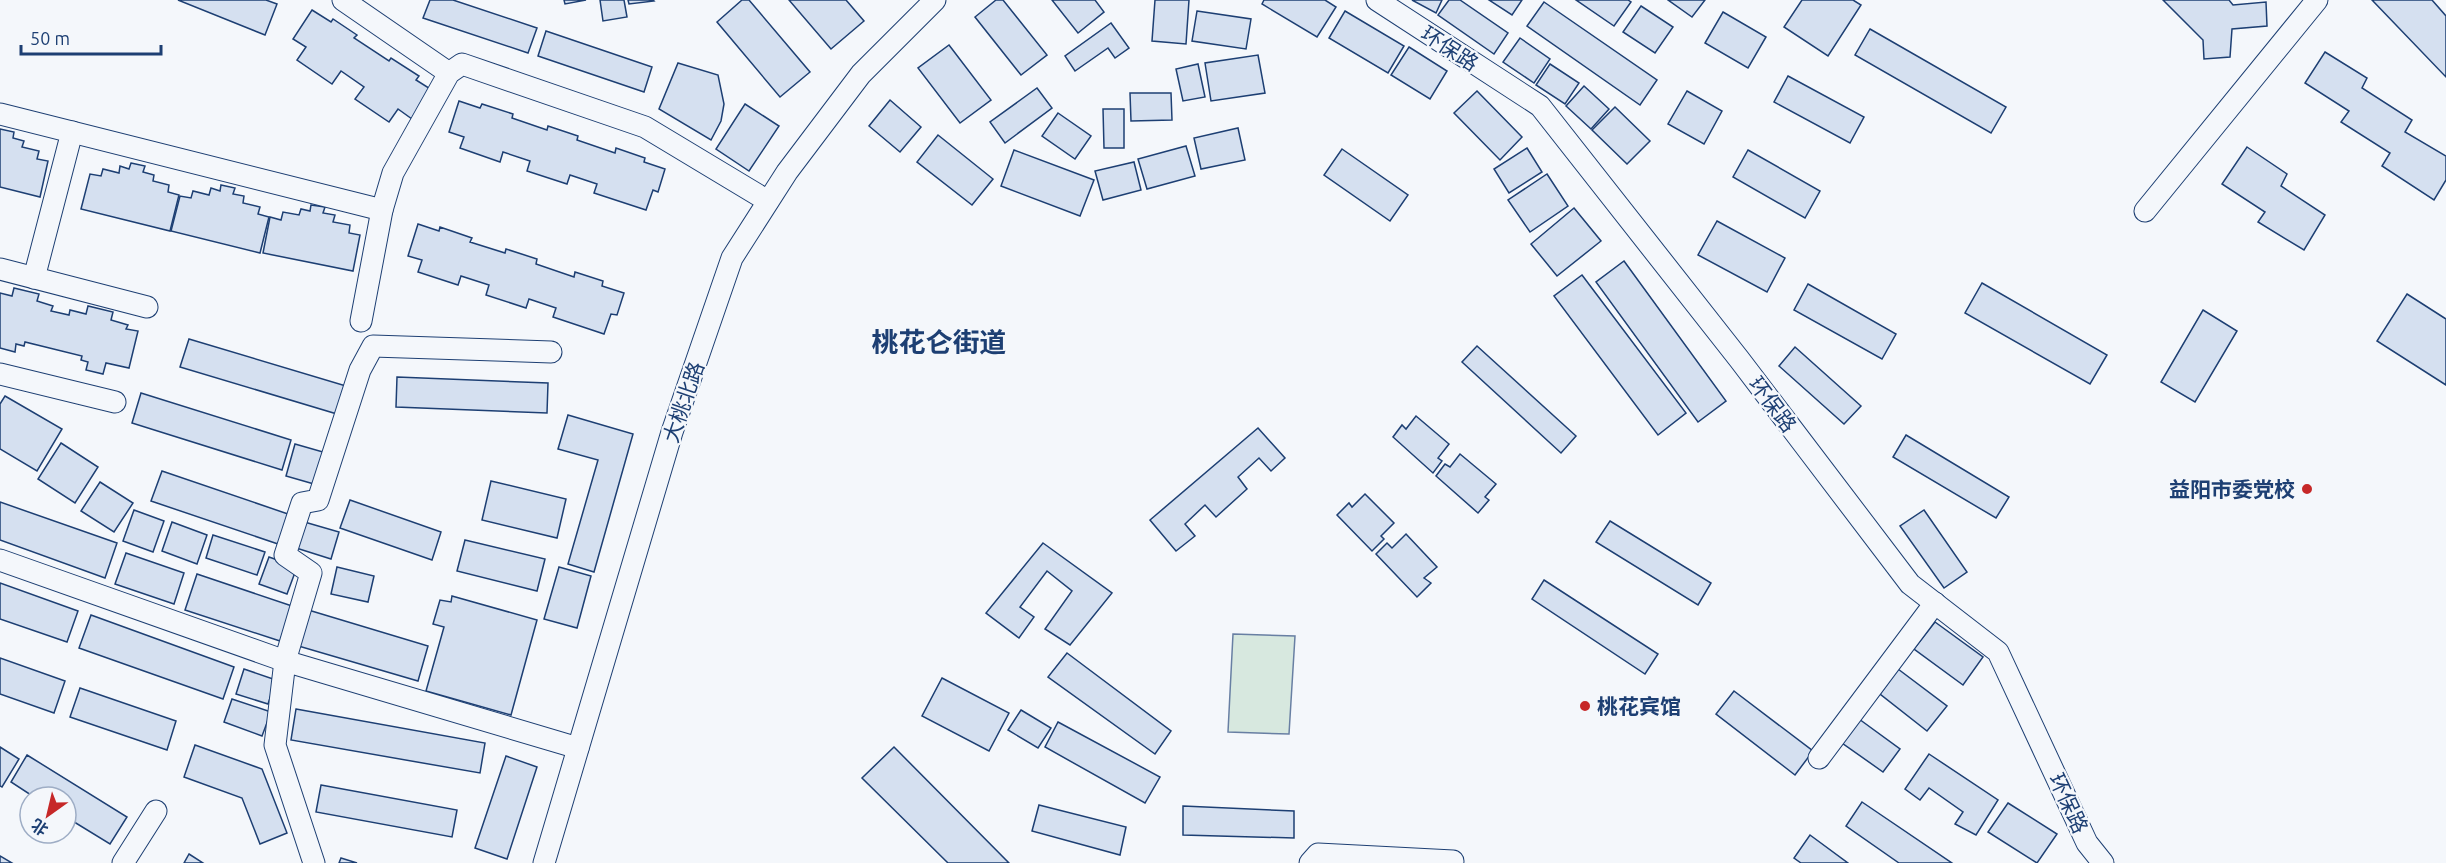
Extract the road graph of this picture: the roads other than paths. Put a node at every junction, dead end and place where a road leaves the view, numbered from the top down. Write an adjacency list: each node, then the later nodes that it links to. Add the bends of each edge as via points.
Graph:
1 (343, 0): 5 (street)
2 (935, 0): 8 (street, 大桃北路, via 861,74)
3 (1377, 0): 19 (street, 环保路, via 1540,106 1910,584)
4 (2317, 0): 10 (street)
5 (449, 73): 8 (street, via 462,64 645,127); 9 (street, via 393,173)
6 (0, 114): 7 (street)
7 (72, 132): 9 (street); 12 (street)
8 (768, 201): 21 (street, 大桃北路, via 732,258 672,432)
9 (382, 210): 14 (street)
10 (2145, 212)
11 (0, 269): 12 (street)
12 (34, 278): 13 (street)
13 (147, 307)
14 (361, 321)
15 (551, 352): 20 (street, via 374,346 360,370 318,500 302,503 285,555 311,573)
16 (0, 374): 17 (street)
17 (115, 402)
18 (0, 560): 20 (street)
19 (1935, 603): 22 (street); 29 (street, 环保路, via 1998,652 2088,843)
20 (285, 661): 21 (street); 26 (street, via 275,746)
21 (578, 748): 27 (street, 大桃北路)
22 (1819, 758)
23 (156, 811): 25 (street)
24 (1454, 861): 28 (street, via 1318,854)
25 (123, 863)
26 (314, 863)
27 (544, 863)
28 (1310, 863)
29 (2103, 863)

